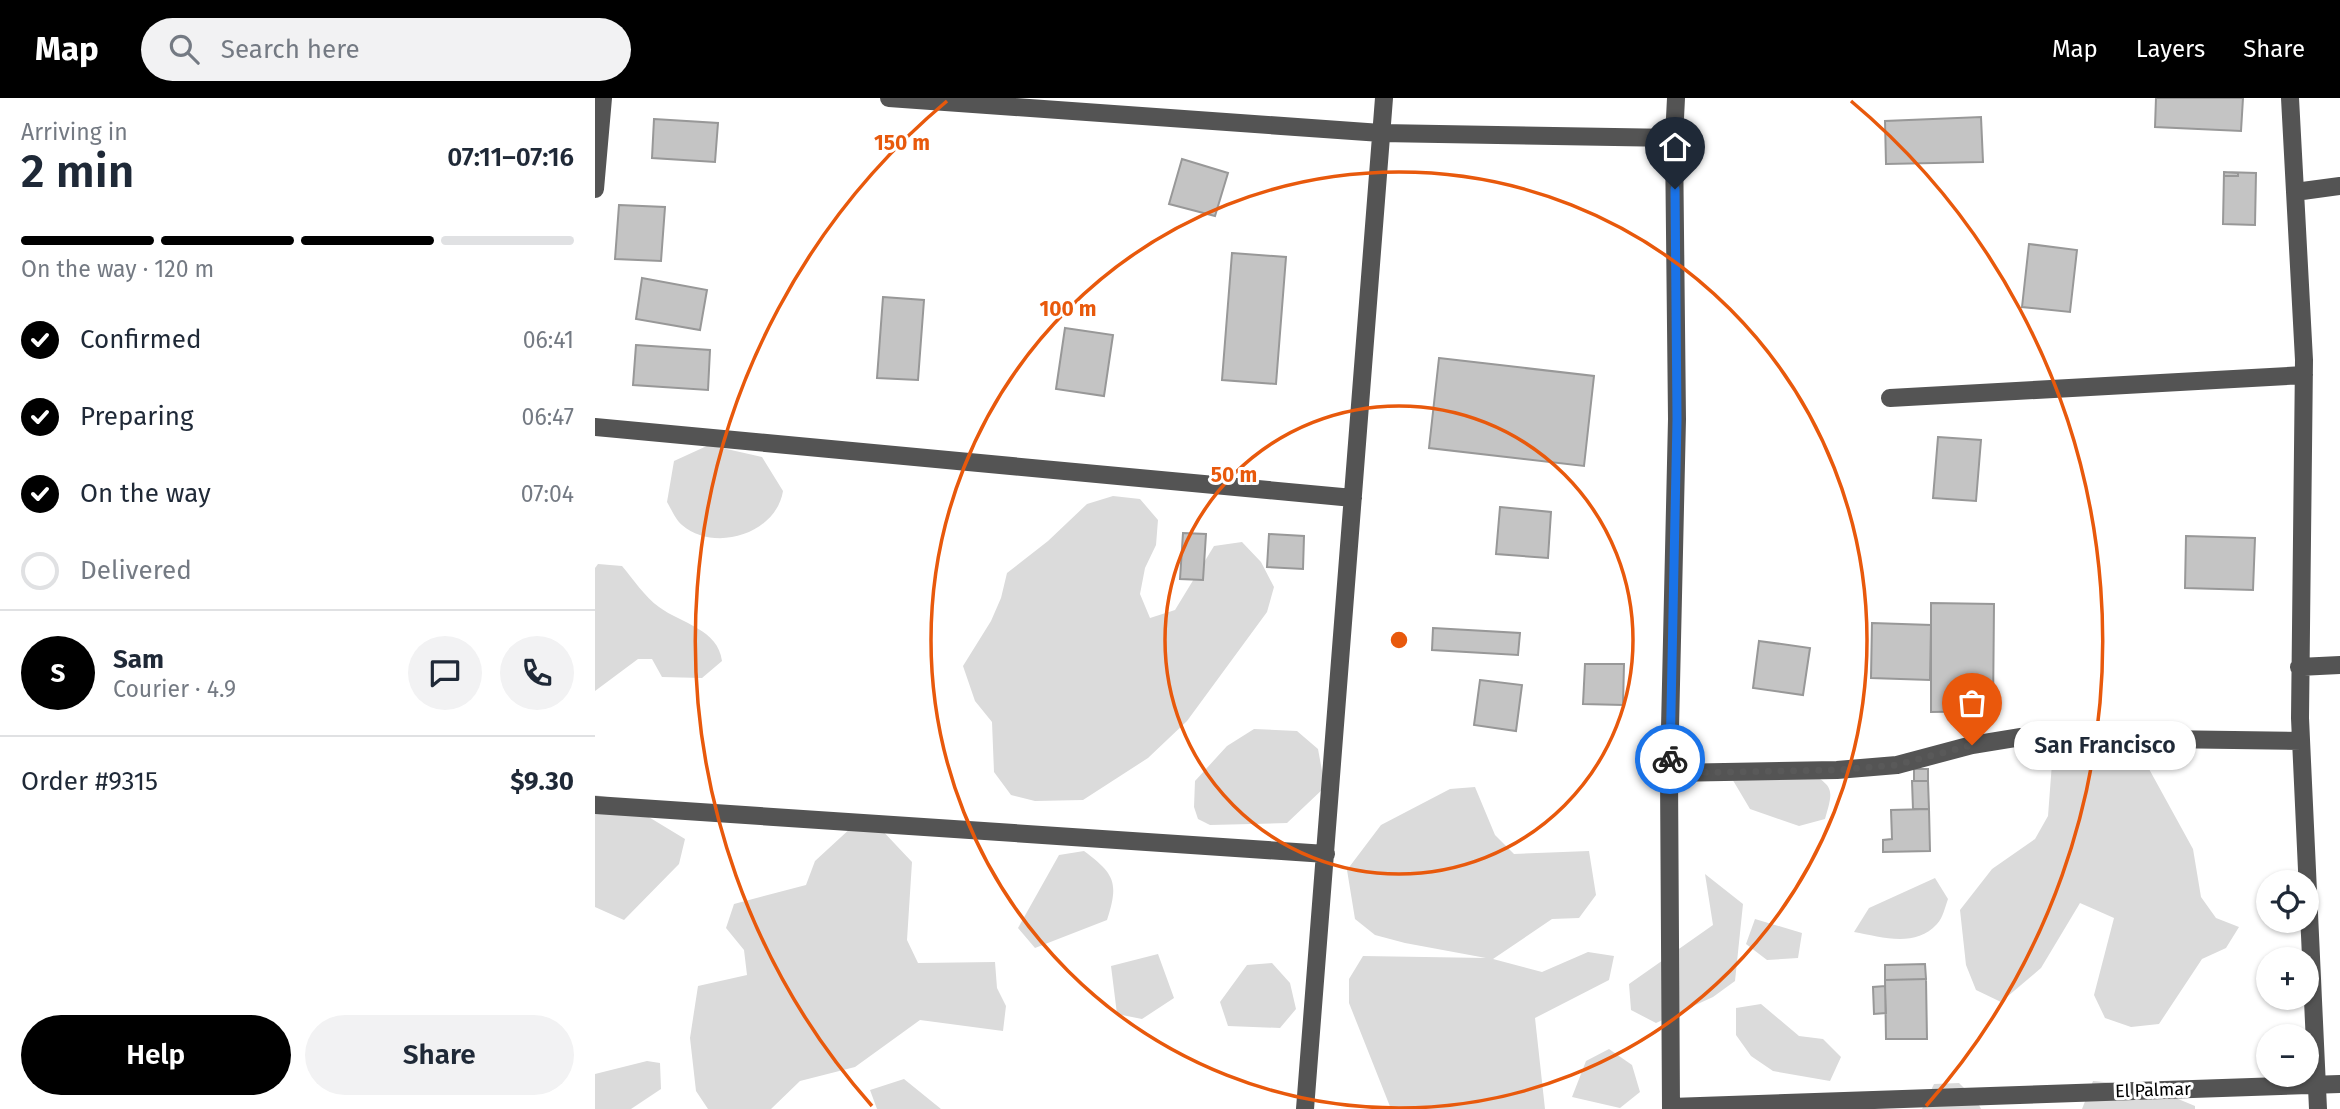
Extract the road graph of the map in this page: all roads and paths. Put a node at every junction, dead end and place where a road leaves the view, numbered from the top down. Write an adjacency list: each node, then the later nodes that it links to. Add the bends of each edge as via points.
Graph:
1 (603, 98): 9 (street)
2 (889, 98): 6 (street)
3 (1384, 98): 6 (street)
4 (1676, 98): 7 (street)
5 (2290, 98): 10 (street)
6 (1381, 133): 7 (street); 14 (street)
7 (1674, 138): 18 (street, via 1677,419)
8 (2340, 186): 10 (street)
9 (595, 189)
10 (2295, 192): 11 (street)
11 (2304, 375): 12 (street); 16 (street)
12 (1890, 398)
13 (595, 427): 14 (street)
14 (1353, 498): 20 (street)
15 (2340, 666): 16 (street)
16 (2299, 667): 17 (street)
17 (2301, 741): 18 (street, via 2021,737 1896,765); 21 (street)
18 (1669, 773): 26 (street)
19 (595, 805): 20 (street)
20 (1326, 854): 27 (street)
21 (2314, 1024)
22 (2340, 1084): 23 (street, El Palmar)
23 (2319, 1085)
24 (2261, 1087): 26 (street, El Palmar)
25 (2317, 1087): 28 (street)
26 (1671, 1108)
27 (1305, 1109)
28 (2318, 1109)

